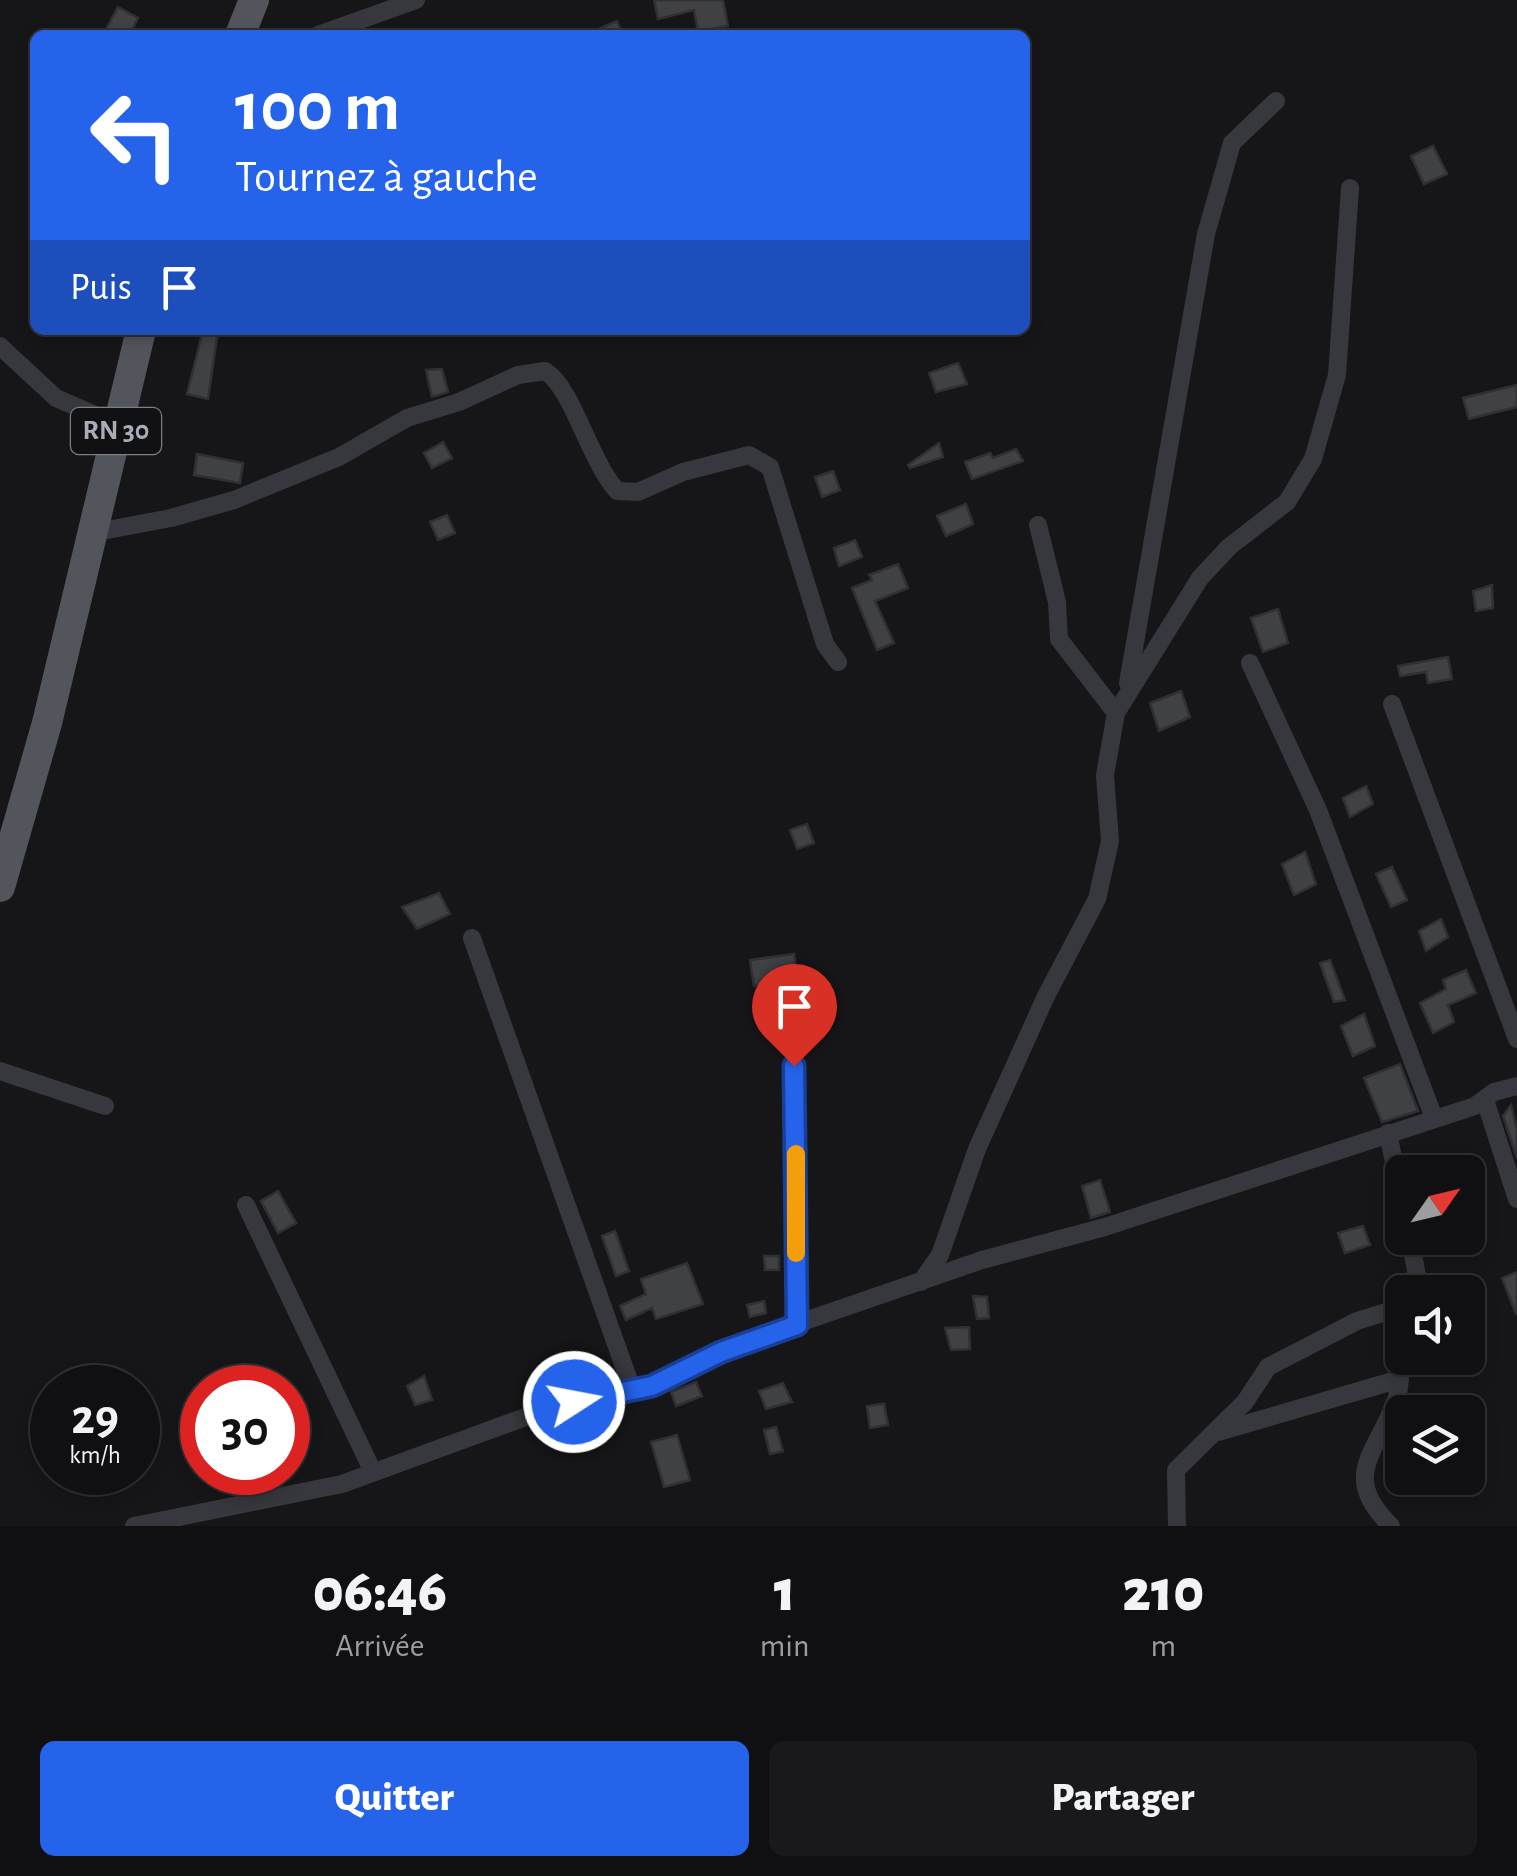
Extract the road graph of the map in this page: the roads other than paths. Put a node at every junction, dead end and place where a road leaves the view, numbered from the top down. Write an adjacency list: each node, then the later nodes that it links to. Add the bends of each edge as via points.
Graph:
1 (254, 0): 3 (main road)
2 (416, 0): 4 (street)
3 (242, 30)
4 (332, 30)
5 (1276, 101): 14 (street, via 1232,142 1206,234)
6 (1350, 188): 14 (street, via 1339,356 1313,459 1287,502 1200,578)
7 (140, 335): 9 (main road, RN 30)
8 (0, 346): 9 (street, via 56,398)
9 (118, 425): 11 (main road, RN 30)
10 (1038, 525): 16 (street, via 1060,639)
11 (92, 533): 12 (street, via 234,500 407,418 545,371 564,387 586,444 617,491 638,492 682,472 749,455 770,467 824,644); 17 (main road, RN 30)
12 (838, 662)
13 (1250, 664): 25 (street, via 1318,810)
14 (1126, 693): 16 (street)
15 (1392, 704): 20 (street)
16 (1116, 714): 30 (street, via 1105,775 1110,841 1097,900 1046,996 977,1149 940,1255)
17 (0, 887)
18 (472, 938): 35 (street)
19 (794, 1035): 32 (street)
20 (1517, 1039)
21 (0, 1072): 24 (street)
22 (1517, 1086): 23 (street)
23 (1485, 1100): 25 (street); 28 (street)
24 (105, 1106)
25 (1434, 1118): 26 (street)
26 (1388, 1132): 27 (street); 30 (street)
27 (1393, 1155)
28 (1517, 1200)
29 (246, 1205): 37 (street)
30 (921, 1282): 32 (street)
31 (1385, 1313): 36 (street, via 1268,1367)
32 (797, 1325): 35 (street)
33 (1400, 1375): 34 (street)
34 (1400, 1379): 36 (street); 41 (street, via 1364,1468 1372,1508)
35 (633, 1392): 37 (street, via 550,1408)
36 (1217, 1432): 40 (street, via 1176,1470)
37 (373, 1472): 38 (street, via 307,1495)
38 (184, 1522): 39 (street)
39 (142, 1525)
40 (1178, 1526)
41 (1391, 1526)

